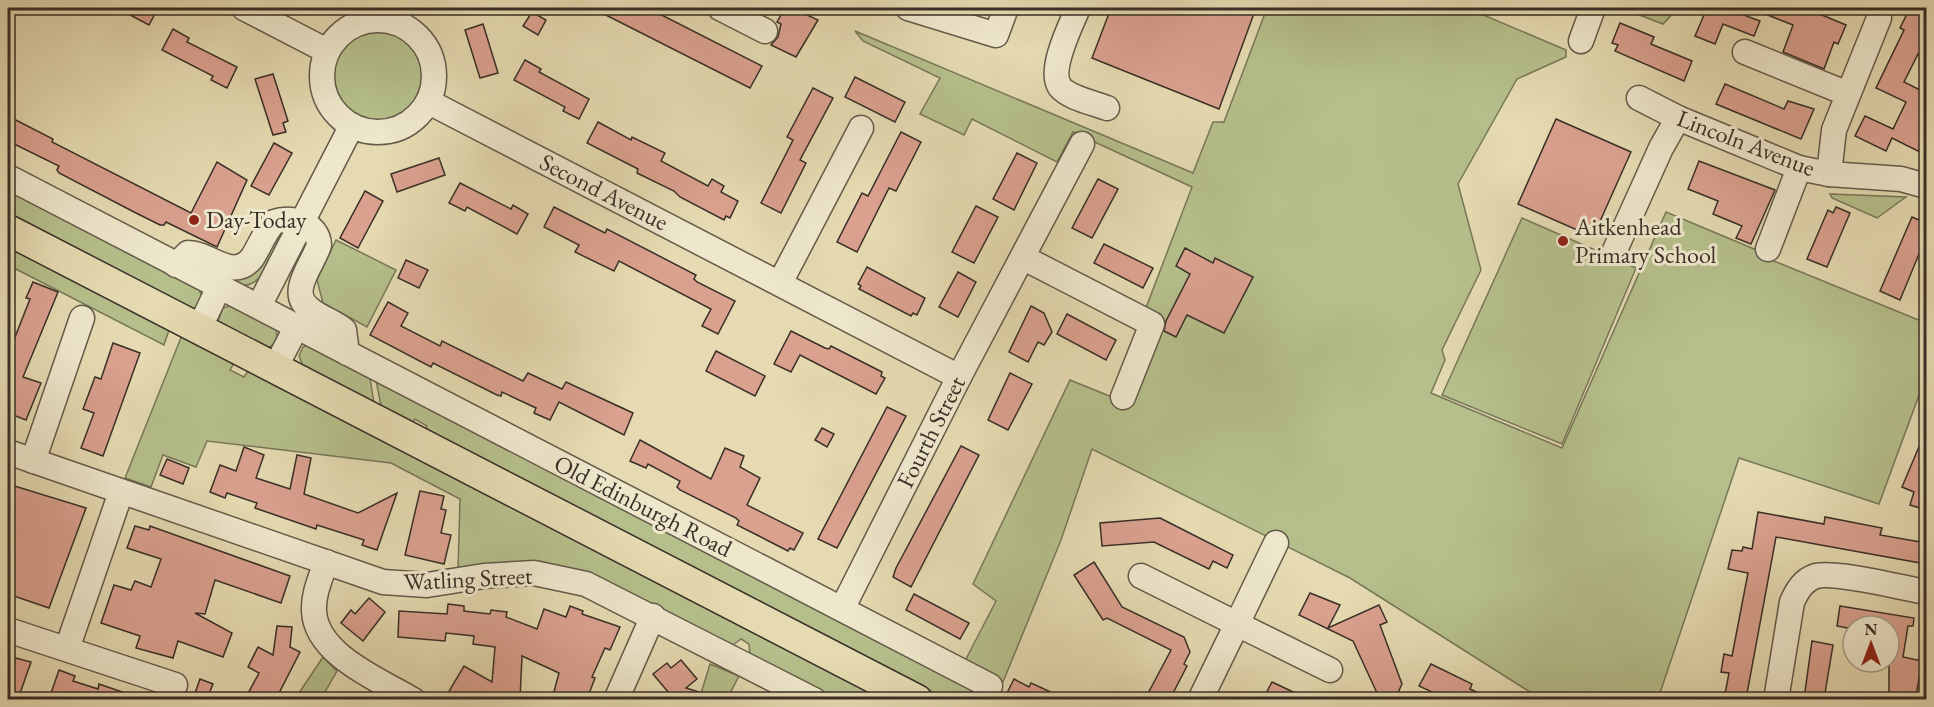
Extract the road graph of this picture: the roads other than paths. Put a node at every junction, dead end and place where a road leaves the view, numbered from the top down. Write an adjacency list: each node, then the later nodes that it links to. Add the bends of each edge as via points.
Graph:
1 (244, 8): 11 (street)
2 (909, 8): 3 (street, via 996,35)
3 (1006, 8)
4 (1078, 8): 16 (street, via 1057,63 1057,80 1066,92)
5 (1593, 8): 10 (street)
6 (726, 9): 9 (street)
7 (408, 16): 11 (street, via 360,23 337,37); 15 (street, via 434,67)
8 (1879, 18): 13 (street)
9 (765, 31)
10 (1581, 40)
11 (327, 51): 18 (street, via 321,68 327,102)
12 (1745, 52): 13 (street)
13 (1848, 94): 22 (street, via 1834,130)
14 (1639, 98): 17 (street, Lincoln Avenue)
15 (429, 102): 18 (street, via 415,119 395,130 365,132); 31 (street, Second Avenue)
16 (1107, 108)
17 (1678, 118): 21 (street, Lincoln Avenue); 28 (street)
18 (351, 126): 25 (street)
19 (861, 128): 31 (street)
20 (1082, 144): 29 (street, Fourth Street)
21 (1799, 168): 22 (street, Lincoln Avenue); 27 (street)
22 (1829, 174): 24 (street, Lincoln Avenue, via 1901,179)
23 (8, 177): 30 (street, Old Edinburgh Road)
24 (1926, 186)
25 (300, 222): 30 (street, via 274,222 253,256 239,267 231,268 195,253); 33 (street); 37 (street, via 316,234 319,245 300,288 303,302 344,330)
26 (8, 230): 36 (main road, Old Edinburgh Road)
27 (1768, 249)
28 (1615, 250)
29 (1024, 258): 39 (street, Fourth Street); 40 (street, via 1152,324)
30 (176, 265): 32 (street, Old Edinburgh Road)
31 (780, 283): 39 (street, Second Avenue)
32 (219, 287): 33 (street, Old Edinburgh Road); 36 (street)
33 (259, 306): 35 (street, Old Edinburgh Road)
34 (82, 318): 42 (street)
35 (297, 326): 37 (street, Old Edinburgh Road); 38 (street)
36 (199, 329): 38 (main road, Old Edinburgh Road)
37 (347, 353): 48 (street, Old Edinburgh Road)
38 (275, 368): 59 (main road, Old Edinburgh Road)
39 (959, 377): 48 (street, Fourth Street)
40 (1123, 397)
41 (8, 452): 42 (street, Watling Street)
42 (33, 461): 43 (street, Watling Street)
43 (122, 492): 45 (street, Watling Street); 52 (street)
44 (1276, 543): 50 (street)
45 (326, 562): 49 (street, Watling Street, via 383,582 406,585 509,573 551,576 586,584); 56 (street, via 314,598 321,635 343,658)
46 (1142, 576): 50 (street)
47 (1926, 592): 61 (street, via 1828,575 1808,580 1792,602)
48 (842, 609): 55 (street, Old Edinburgh Road)
49 (653, 616): 57 (street); 58 (street, Watling Street)
50 (1237, 624): 53 (street); 60 (street)
51 (8, 630): 52 (street)
52 (67, 649): 54 (street)
53 (1330, 670)
54 (175, 685)
55 (990, 686)
56 (413, 699)
57 (616, 699)
58 (814, 699)
59 (917, 699)
60 (1200, 699)
61 (1776, 699)

